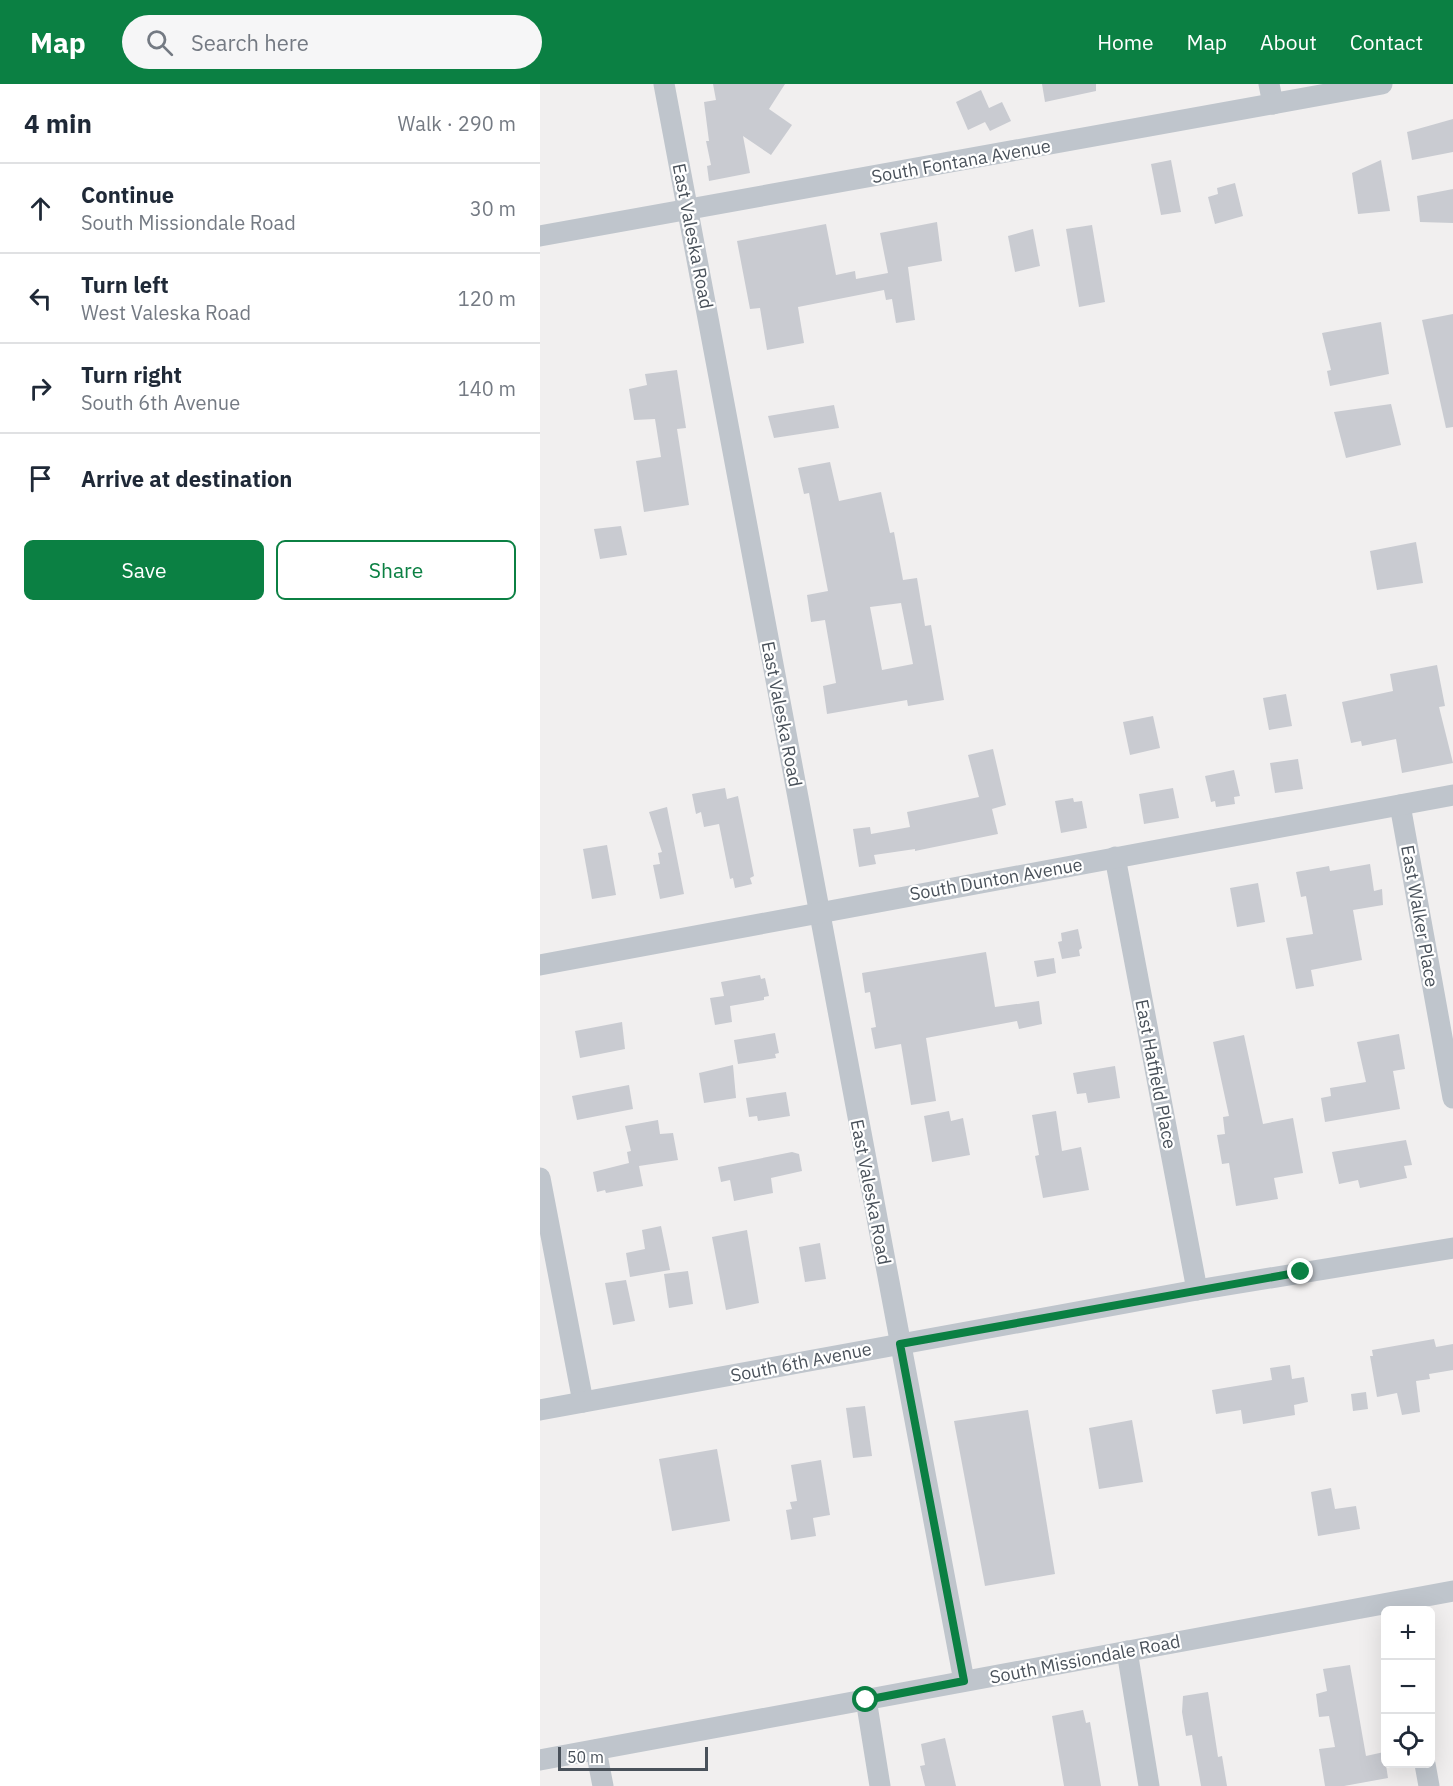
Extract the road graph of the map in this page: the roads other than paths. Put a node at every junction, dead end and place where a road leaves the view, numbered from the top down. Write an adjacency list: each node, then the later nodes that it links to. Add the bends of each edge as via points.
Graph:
1 (664, 84): 4 (street, East Valeska Road)
2 (1382, 84): 3 (street, South Fontana Avenue)
3 (1271, 94): 4 (street, South Fontana Avenue)
4 (688, 210): 5 (street, South Fontana Avenue); 9 (street, East Valeska Road)
5 (540, 236)
6 (1453, 795): 7 (street, South Dunton Avenue)
7 (1400, 805): 8 (street, South Dunton Avenue); 11 (street, East Walker Place)
8 (1115, 857): 9 (street, South Dunton Avenue); 14 (street, East Hatfield Place)
9 (818, 912): 10 (street, South Dunton Avenue); 15 (street, East Valeska Road)
10 (540, 965)
11 (1453, 1098)
12 (540, 1178): 16 (street)
13 (1453, 1248): 14 (street, South 6th Avenue)
14 (1197, 1290): 15 (street, South 6th Avenue)
15 (900, 1344): 16 (street, South 6th Avenue); 22 (street, East Valeska Road)
16 (583, 1402): 17 (street, South 6th Avenue)
17 (540, 1410)
18 (1453, 1591): 19 (street, South Missiondale Road)
19 (1398, 1606)
20 (1381, 1609): 21 (street, South Missiondale Road)
21 (1127, 1651): 22 (street, South Missiondale Road); 29 (street)
22 (964, 1681): 23 (street, South Missiondale Road)
23 (866, 1700): 24 (street, South Missiondale Road); 28 (street)
24 (596, 1750): 25 (street, South Missiondale Road); 27 (street)
25 (540, 1760)
26 (1426, 1768): 30 (street)
27 (603, 1786)
28 (880, 1786)
29 (1149, 1786)
30 (1429, 1786)

